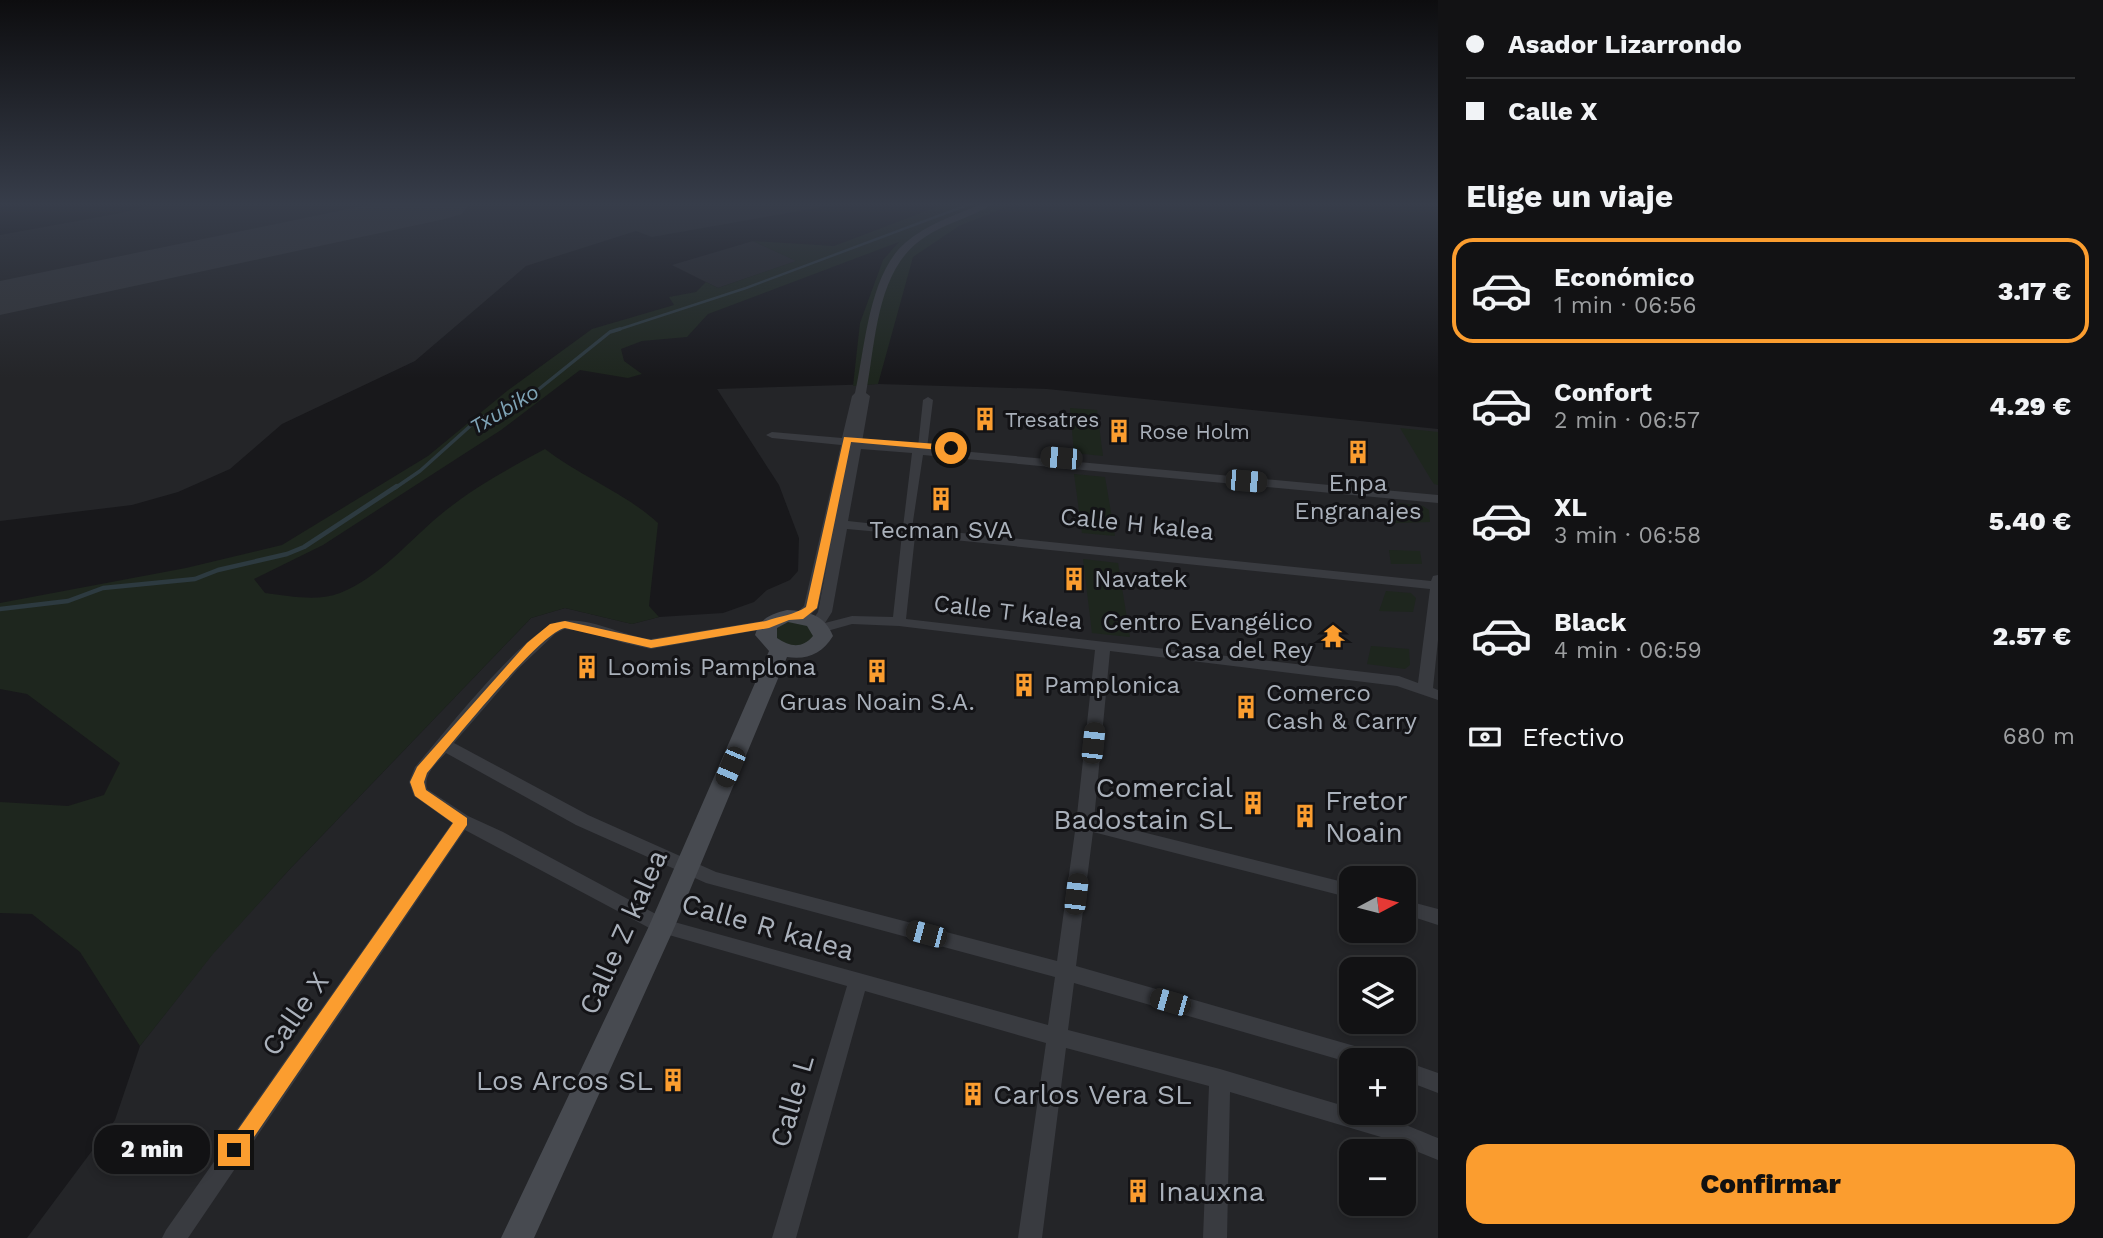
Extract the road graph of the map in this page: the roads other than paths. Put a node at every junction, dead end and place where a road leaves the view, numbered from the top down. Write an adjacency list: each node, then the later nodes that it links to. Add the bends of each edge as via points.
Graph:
1 (894, 262): 4 (street, via 885,282 860,395 856,396)
2 (928, 400): 5 (street)
3 (772, 435): 4 (street)
4 (851, 442): 5 (street); 8 (street)
5 (921, 448): 6 (street); 7 (street); 9 (street)
6 (1438, 494)
7 (1438, 499)
8 (837, 520): 9 (street, Calle H kalea); 11 (street, via 811,608); 14 (street, via 825,612)
9 (909, 528): 10 (street, Calle H kalea); 12 (street)
10 (1438, 581): 17 (street)
11 (799, 617): 13 (street); 14 (street)
12 (899, 622): 14 (street, Calle T kalea, via 852,620); 15 (street, Calle T kalea)
13 (769, 624): 16 (street, via 765,635); 18 (street, via 651,644 579,626 554,626)
14 (819, 626): 16 (street, via 823,636 816,647 799,652)
15 (1103, 646): 17 (street, Calle T kalea, via 1399,681); 20 (street)
16 (780, 649): 21 (street, Calle Z kalea)
17 (1431, 692)
18 (444, 746): 19 (street, Calle R kalea, via 417,782 420,792); 21 (street, Calle R kalea, via 582,820)
19 (462, 821): 25 (street, Calle R kalea); 34 (street, Calle X)
20 (1085, 824): 22 (street); 26 (street)
21 (688, 867): 25 (street, Calle Z kalea); 26 (street, Calle R kalea)
22 (1339, 888)
23 (1416, 911): 24 (street)
24 (1438, 918)
25 (662, 926): 27 (street, Calle R kalea); 35 (street, Calle Z kalea)
26 (1066, 972): 28 (street); 29 (street, Calle R kalea)
27 (858, 981): 28 (street, Calle R kalea); 36 (street, Calle L)
28 (1058, 1037): 31 (street, Calle R kalea); 37 (street)
29 (1339, 1051)
30 (1416, 1075): 32 (street)
31 (1220, 1079): 33 (street, Calle R kalea, via 1381,1127); 38 (street)
32 (1438, 1083)
33 (1438, 1149)
34 (174, 1238)
35 (517, 1238)
36 (784, 1238)
37 (1030, 1238)
38 (1215, 1238)

